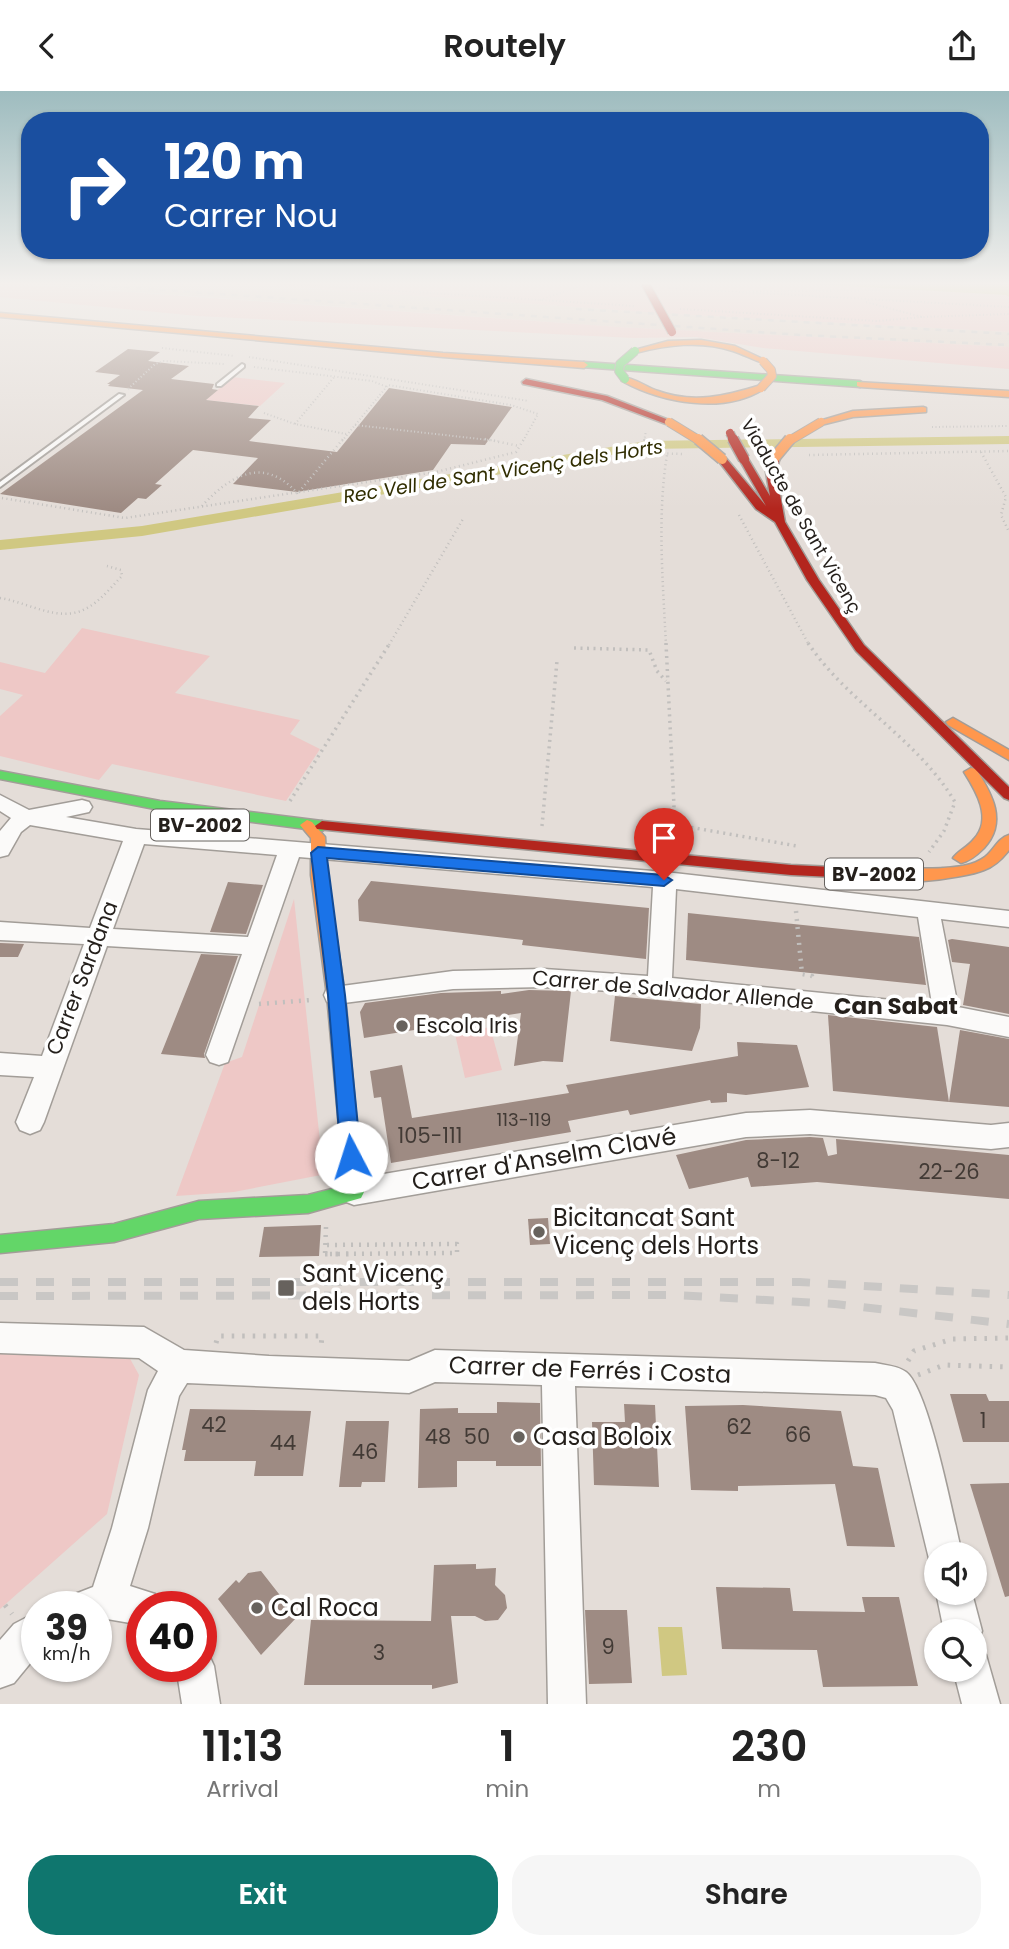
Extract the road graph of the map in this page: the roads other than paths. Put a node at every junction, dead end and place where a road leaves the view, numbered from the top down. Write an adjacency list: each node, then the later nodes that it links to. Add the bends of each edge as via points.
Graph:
1 (359, 358): 10 (main road)
2 (489, 358): 11 (main road)
3 (596, 358): 8 (main road)
4 (626, 358): 10 (main road, Viaducte de Sant Vicenç, bridge, via 620,371)
5 (758, 358): 13 (main road, Viaducte de Sant Vicenç, bridge, via 771,370 768,392)
6 (242, 366): 9 (lane)
7 (508, 378): 18 (main road, bridge, via 604,398 692,434 722,459 760,507)
8 (1009, 384)
9 (219, 385)
10 (641, 389): 14 (main road, Viaducte de Sant Vicenç)
11 (1009, 394)
12 (121, 395): 17 (lane)
13 (738, 396): 14 (main road, Viaducte de Sant Vicenç); 16 (main road, Viaducte de Sant Vicenç, via 724,406)
14 (687, 399): 16 (main road, Viaducte de Sant Vicenç, via 705,404)
15 (841, 401): 18 (main road, bridge, via 937,408 821,422 790,439 769,467 781,505)
16 (721, 417): 18 (main road, Viaducte de Sant Vicenç, bridge)
17 (0, 485)
18 (780, 521): 19 (main road, Viaducte de Sant Vicenç, via 819,593 860,648)
19 (895, 683): 20 (main road, Viaducte de Sant Vicenç); 21 (main road)
20 (937, 723): 22 (main road, Viaducte de Sant Vicenç); 23 (main road, Viaducte de Sant Vicenç); 33 (main road, via 984,790 992,816 984,841 976,849)
21 (1009, 756)
22 (1009, 777)
23 (1009, 795)
24 (48, 799): 25 (street, BV-2002); 26 (street, BV-2002)
25 (84, 801): 26 (street, BV-2002); 26 (main road, BV-2002); 28 (main road, BV-2002, via 200,825); 28 (main road, BV-2002, via 277,822)
26 (8, 803): 27 (street); 30 (street)
27 (136, 836): 31 (street); 38 (street, Carrer Sardana)
28 (314, 838): 31 (street); 32 (street); 32 (main road, BV-2002, via 540,847); 34 (main road, BV-2002, via 896,889); 41 (main road)
29 (1009, 840): 33 (main road, BV-2002, via 989,862)
30 (0, 850)
31 (290, 850): 39 (street)
32 (667, 869): 33 (main road, BV-2002); 35 (street, via 795,894); 40 (street)
33 (930, 873)
34 (975, 885)
35 (932, 910): 36 (street); 42 (street, via 929,919)
36 (1009, 919)
37 (0, 931): 38 (street)
38 (97, 937): 39 (street); 46 (street, Carrer Sardana)
39 (257, 946): 44 (street)
40 (659, 988): 41 (street, Carrer de Salvador Allende, via 504,978); 42 (street, Carrer de Salvador Allende)
41 (336, 995): 49 (main road)
42 (947, 1015): 43 (street, Carrer de Salvador Allende)
43 (1009, 1027)
44 (219, 1055)
45 (0, 1064): 46 (street)
46 (48, 1067): 47 (street, Carrer Sardana)
47 (30, 1122)
48 (1009, 1135): 49 (street, Carrer d'Anselm Clavé, via 810,1122 746,1125)
49 (355, 1192): 50 (main road, Carrer d'Anselm Clavé, via 308,1204 199,1210 114,1233)
50 (0, 1244)
51 (0, 1338): 52 (street, via 144,1343)
52 (195, 1367): 53 (street, Carrer de Ferrés i Costa, via 409,1377 435,1366); 55 (street, via 164,1390)
53 (558, 1368): 54 (street, Carrer de Ferrés i Costa, via 875,1379 896,1384 908,1404); 61 (street)
54 (941, 1542)
55 (112, 1605)
56 (21, 1644): 57 (street)
57 (0, 1669)
58 (198, 1682): 60 (street)
59 (975, 1682): 62 (street)
60 (201, 1704)
61 (567, 1704)
62 (981, 1704)

